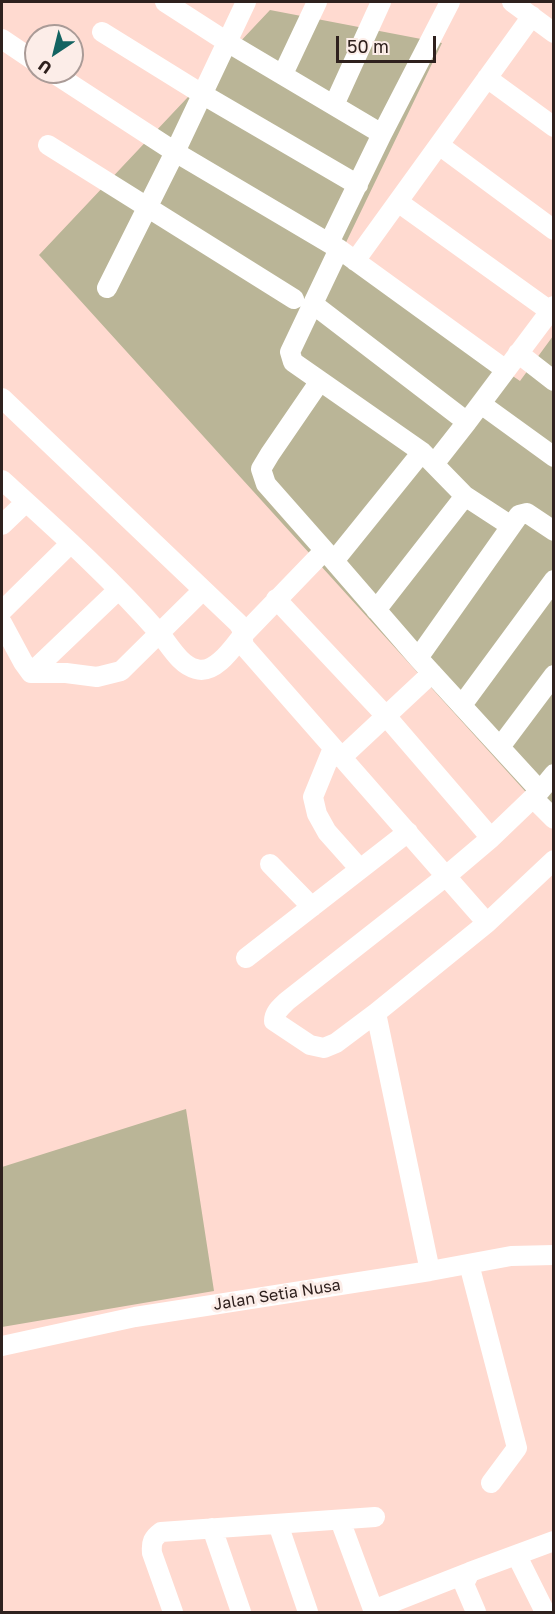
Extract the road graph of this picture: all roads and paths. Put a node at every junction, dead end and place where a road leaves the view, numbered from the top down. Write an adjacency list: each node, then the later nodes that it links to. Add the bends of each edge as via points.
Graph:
1 (246, 2): 11 (street)
2 (317, 2): 13 (street)
3 (381, 2): 17 (street)
4 (450, 2): 19 (street)
5 (512, 2): 7 (street)
6 (171, 3): 11 (street)
7 (532, 16): 9 (street); 14 (street)
8 (102, 32): 16 (street)
9 (554, 33)
10 (2, 39): 12 (street)
11 (227, 42): 13 (street); 16 (street)
12 (24, 54)
13 (283, 74): 17 (street)
14 (487, 78): 18 (street); 21 (street)
15 (70, 84): 22 (street)
16 (202, 94): 22 (street); 23 (street)
17 (334, 105): 19 (street)
18 (554, 127)
19 (382, 134): 23 (street)
20 (48, 145): 25 (street)
21 (439, 145): 24 (street); 26 (street)
22 (175, 152): 25 (street); 27 (street)
23 (358, 184): 27 (street)
24 (398, 202): 28 (street); 31 (street)
25 (147, 207): 29 (street); 30 (street)
26 (554, 230)
27 (334, 246): 28 (street); 30 (street)
28 (355, 261): 33 (street)
29 (106, 288)
30 (304, 302): 34 (street, via 290,352 293,362); 38 (street)
31 (552, 309): 32 (street)
32 (518, 353): 33 (street); 35 (street)
33 (506, 370): 37 (street)
34 (320, 381): 40 (street); 48 (street, via 261,469 266,484)
35 (554, 381)
36 (2, 398): 51 (street)
37 (481, 404): 38 (street); 39 (street)
38 (467, 422): 40 (street)
39 (554, 457)
40 (428, 458): 42 (street); 48 (street)
41 (2, 480): 43 (street)
42 (465, 496): 45 (street); 53 (street)
43 (26, 502): 44 (street); 47 (street)
44 (2, 525)
45 (511, 526): 46 (street, via 519,514 527,513); 58 (street)
46 (554, 531)
47 (71, 543): 50 (street); 54 (street)
48 (329, 556): 52 (street); 53 (street)
49 (554, 580): 62 (street)
50 (118, 590): 56 (street); 59 (street)
51 (203, 590): 56 (street); 57 (street, via 238,623)
52 (276, 599): 57 (street); 63 (street)
53 (376, 610): 58 (street)
54 (2, 611)
55 (2, 623): 59 (street)
56 (159, 633): 57 (street, via 183,662 205,670 215,665); 59 (street, via 122,671 97,677)
57 (242, 636): 65 (street, via 243,646)
58 (418, 658): 60 (street)
59 (31, 673)
60 (432, 673): 62 (street); 63 (street)
61 (554, 675): 64 (street)
62 (462, 705): 64 (street)
63 (386, 716): 65 (street); 70 (street)
64 (500, 747): 67 (street)
65 (337, 753): 69 (street); 73 (street, via 313,797 327,832)
66 (554, 774): 67 (street)
67 (537, 794): 68 (street); 70 (street)
68 (554, 819)
69 (408, 832): 73 (street); 74 (street)
70 (491, 838): 74 (street)
71 (554, 860): 76 (street)
72 (270, 864): 75 (street)
73 (360, 869): 75 (street)
74 (445, 877): 76 (street); 78 (street, via 287,1001 277,1010 274,1021 310,1045 324,1048)
75 (312, 907): 77 (street)
76 (486, 923): 78 (street)
77 (246, 958)
78 (376, 1013): 81 (street)
79 (554, 1255): 80 (street, Jalan Setia Nusa, via 511,1256)
80 (469, 1264): 81 (street, Jalan Setia Nusa); 83 (street, via 517,1448)
81 (430, 1271): 82 (street, Jalan Setia Nusa, via 135,1317)
82 (2, 1346)
83 (491, 1483)
84 (375, 1517): 85 (street)
85 (340, 1520): 86 (street); 91 (street)
86 (279, 1524): 87 (street); 94 (street)
87 (212, 1528): 92 (street, via 161,1532 154,1538 152,1552); 93 (street)
88 (554, 1541): 89 (street)
89 (517, 1556): 90 (street); 96 (street)
90 (470, 1572): 91 (street); 95 (street, via 464,1584)
91 (374, 1611)
92 (174, 1612)
93 (241, 1612)
94 (309, 1612)
95 (476, 1612)
96 (545, 1612)

